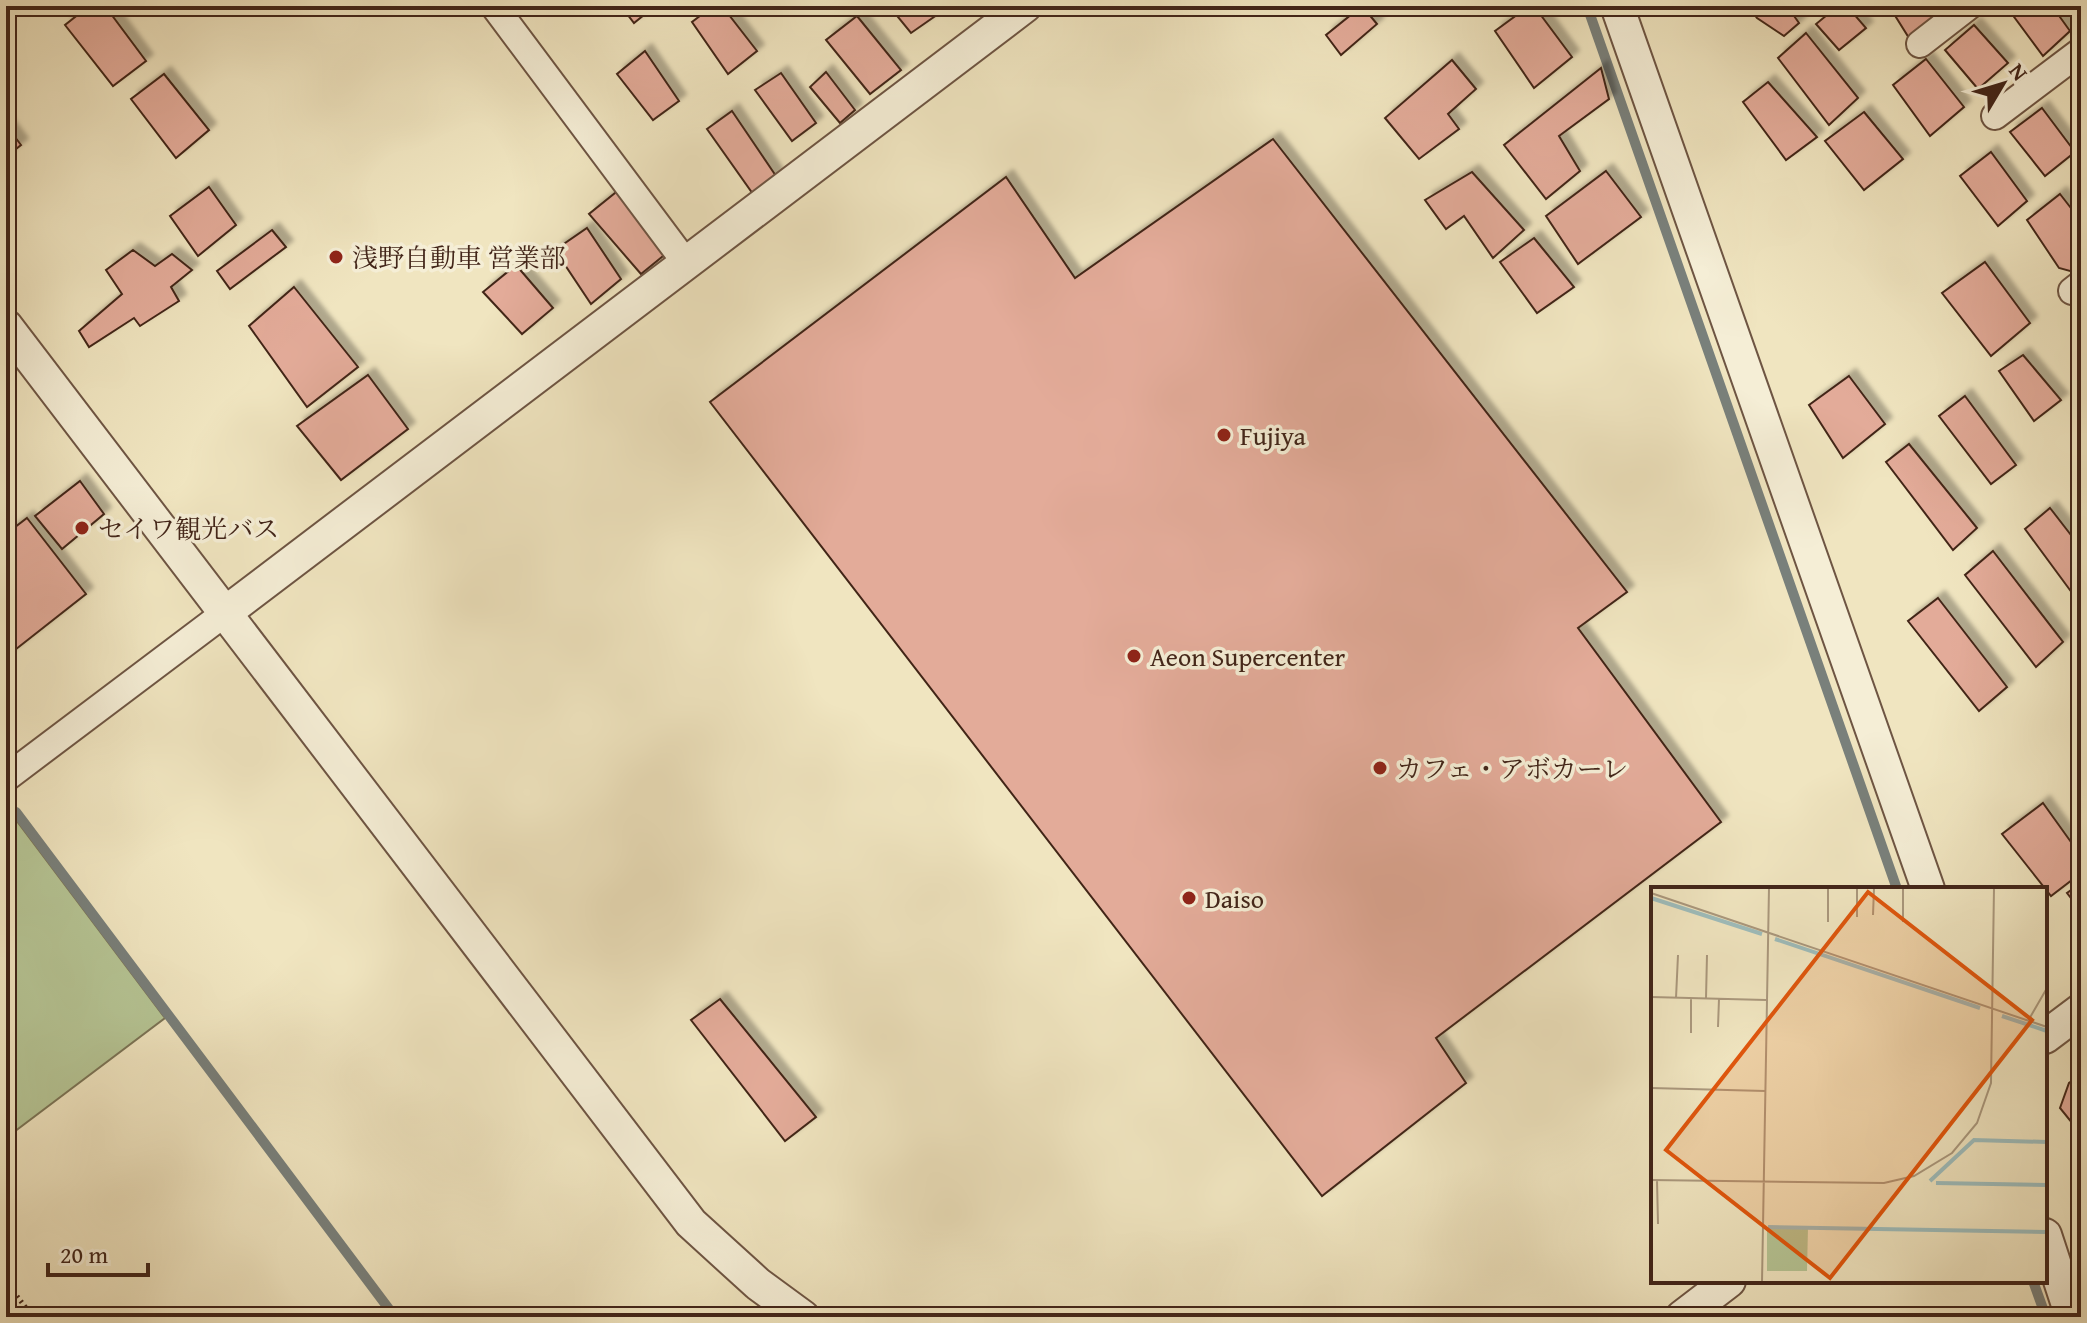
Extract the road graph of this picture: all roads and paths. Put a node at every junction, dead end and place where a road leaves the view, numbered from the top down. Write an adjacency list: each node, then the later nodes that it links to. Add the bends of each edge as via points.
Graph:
1 (494, 6): 8 (street)
2 (1025, 6): 8 (street)
3 (1617, 6): 12 (street)
4 (1969, 6): 5 (street)
5 (1920, 44)
6 (2081, 51): 7 (street)
7 (1995, 116)
8 (686, 263): 10 (street)
9 (6, 326): 10 (street)
10 (225, 613): 11 (street); 20 (street, via 691,1223)
11 (6, 778)
12 (1927, 887)
13 (2081, 1010): 14 (street)
14 (2047, 1036)
15 (2047, 1240): 18 (street)
16 (6, 1282): 19 (path)
17 (1726, 1283): 21 (street)
18 (2074, 1309)
19 (33, 1317)
20 (803, 1317)
21 (1682, 1317)

